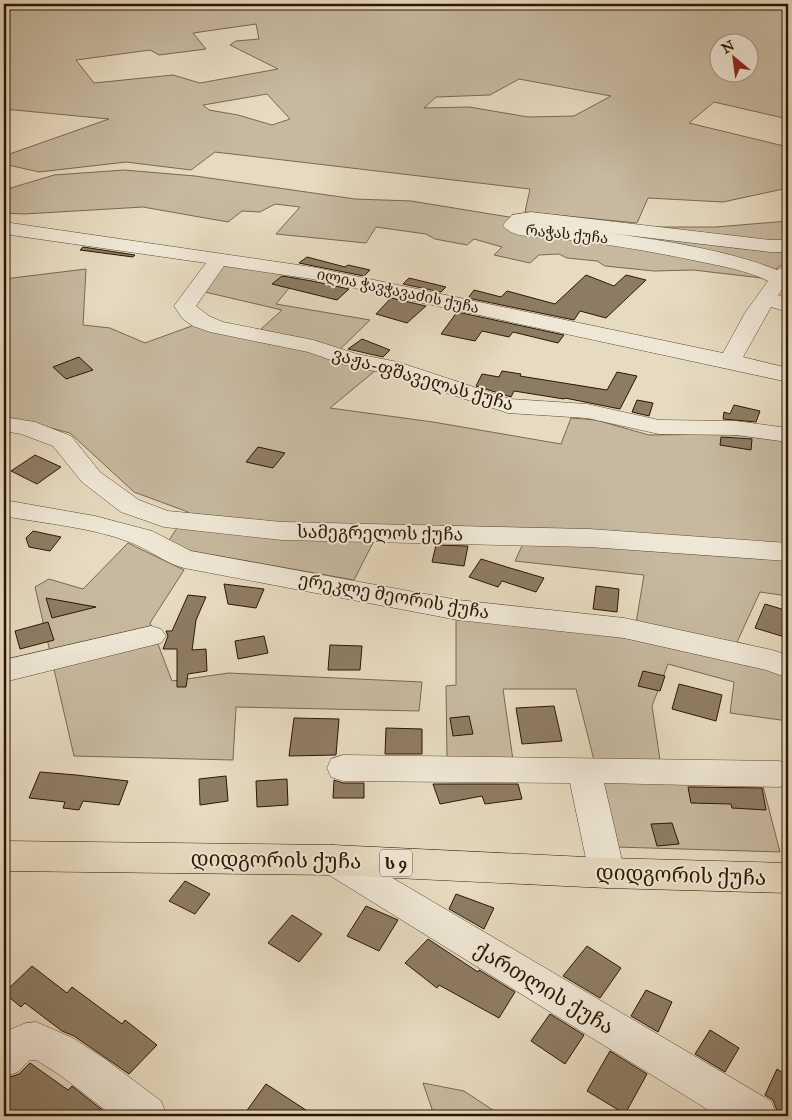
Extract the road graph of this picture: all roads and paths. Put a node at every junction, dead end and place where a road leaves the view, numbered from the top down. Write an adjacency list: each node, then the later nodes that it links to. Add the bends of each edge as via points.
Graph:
1 (4, 228): 3 (street, ილია ჭავჭავაძის ქუჩა)
2 (788, 246): 4 (street, რაჭას ქუჩა, via 531,218 519,219 512,225 520,229 623,240)
3 (220, 258): 7 (street, ილია ჭავჭავაძის ქუჩა, via 312,273); 10 (street, ვაჟა-ფშაველას ქუჩა, via 185,306 201,321 218,327 390,367 508,406 587,411 659,427 736,428)
4 (784, 275): 5 (street)
5 (767, 298): 6 (street); 7 (street)
6 (788, 306)
7 (730, 361): 8 (street, ილია ჭავჭავაძის ქუჩა)
8 (788, 375)
9 (4, 424): 11 (street, სამეგრელოს ქუჩა, via 26,427 62,441 91,477)
10 (788, 435)
11 (130, 506): 13 (street); 14 (street, სამეგრელოს ქუჩა, via 164,519 282,531 589,538)
12 (4, 508): 13 (street, ერეკლე მეორის ქუჩა, via 96,524)
13 (142, 537): 16 (street, ერეკლე მეორის ქუჩა, via 184,559 458,610 624,628)
14 (788, 552)
15 (151, 636): 17 (street)
16 (788, 667)
17 (4, 671)
18 (343, 768): 19 (street)
19 (584, 770): 20 (street); 23 (street)
20 (779, 774)
21 (4, 856): 22 (highway, დიდგორის ქუჩა / ს 9)
22 (333, 860): 23 (highway, დიდგორის ქუჩა / ს 9); 27 (street, ქართლის ქუჩა)
23 (607, 873): 24 (highway, დიდგორის ქუჩა / ს 9)
24 (788, 878)
25 (4, 1058): 26 (street, via 16,1044 36,1040 55,1047)
26 (146, 1116)
27 (756, 1116)

